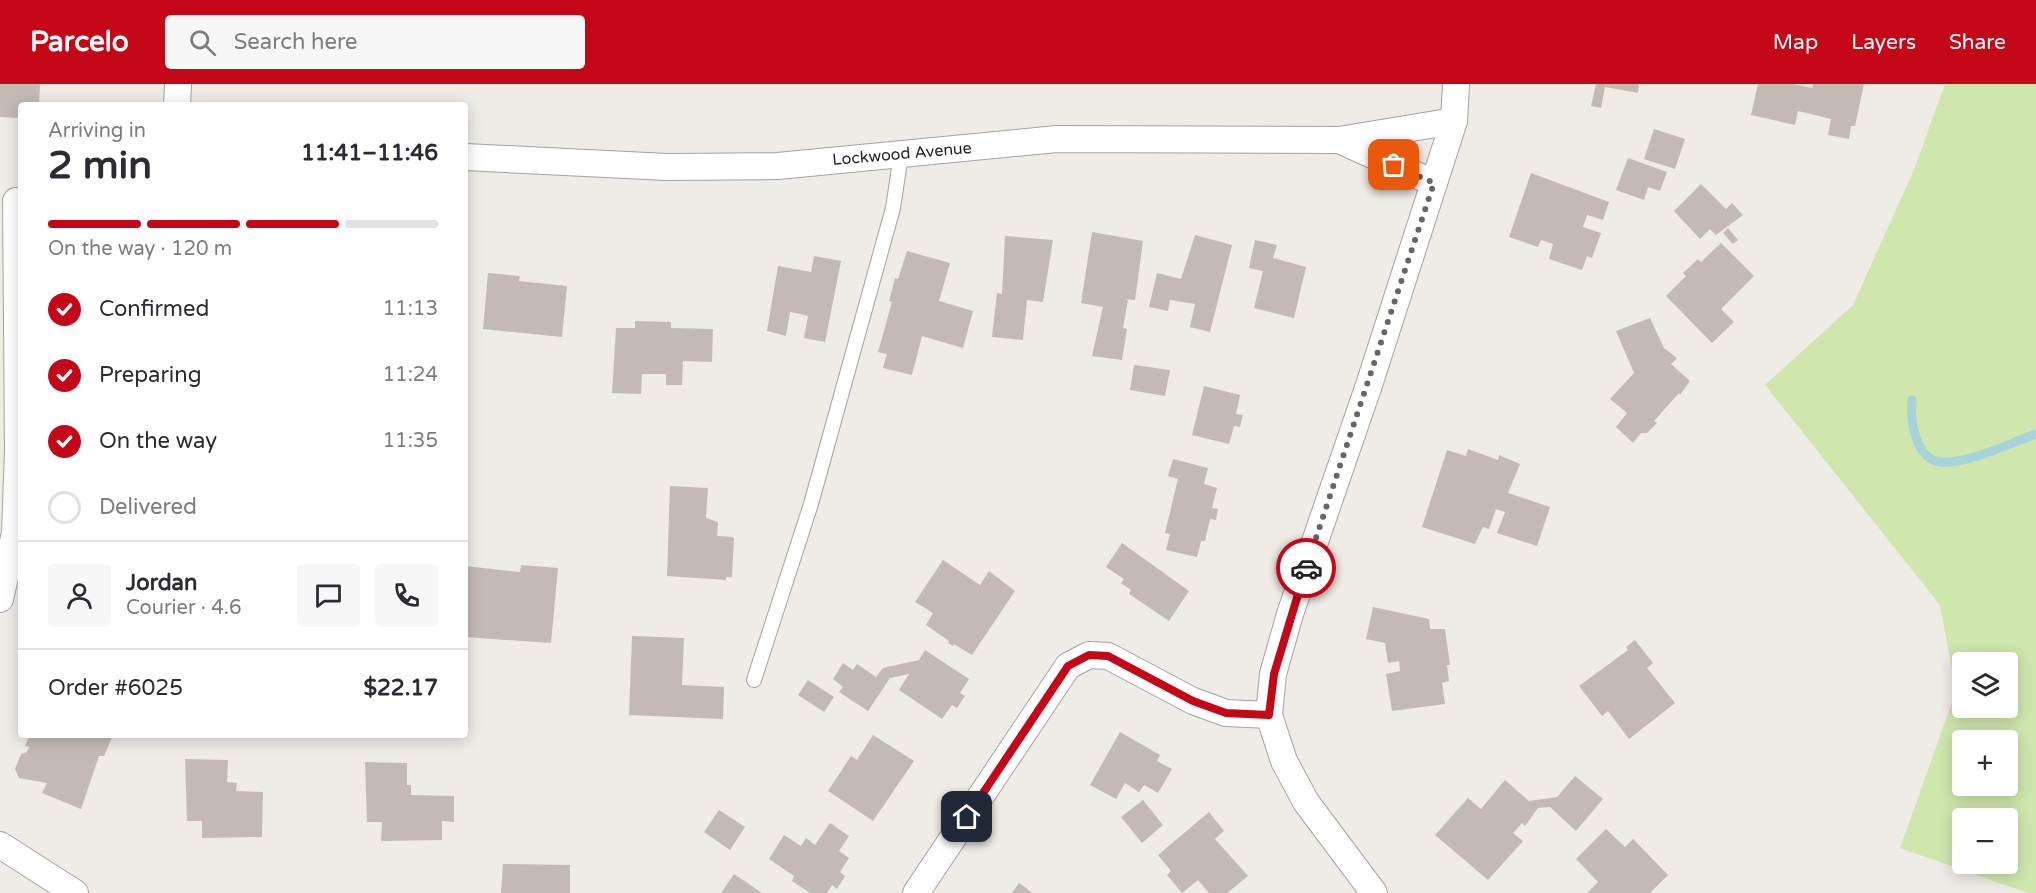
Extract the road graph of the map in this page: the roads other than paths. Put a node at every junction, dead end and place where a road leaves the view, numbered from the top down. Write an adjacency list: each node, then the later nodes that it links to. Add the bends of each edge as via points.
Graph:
1 (178, 84): 3 (street)
2 (1456, 84): 4 (street)
3 (177, 102)
4 (1454, 122): 5 (street, Lockwood Avenue); 8 (street)
5 (1339, 140): 6 (street, Lockwood Avenue, via 1057,139); 8 (street, Lockwood Avenue)
6 (901, 155): 7 (street, Lockwood Avenue, via 778,166 667,167); 11 (lane, via 893,208 811,504)
7 (468, 157)
8 (1434, 183): 12 (street, via 1290,614 1274,674)
9 (12, 201): 10 (street, via 18,451 15,533)
10 (0, 599)
11 (754, 680)
12 (1269, 715): 15 (street, via 1226,713 1193,701 1108,656 1089,655 1068,666); 16 (street, via 1284,761 1306,802)
13 (0, 844): 14 (street)
14 (75, 893)
15 (916, 893)
16 (1374, 893)

